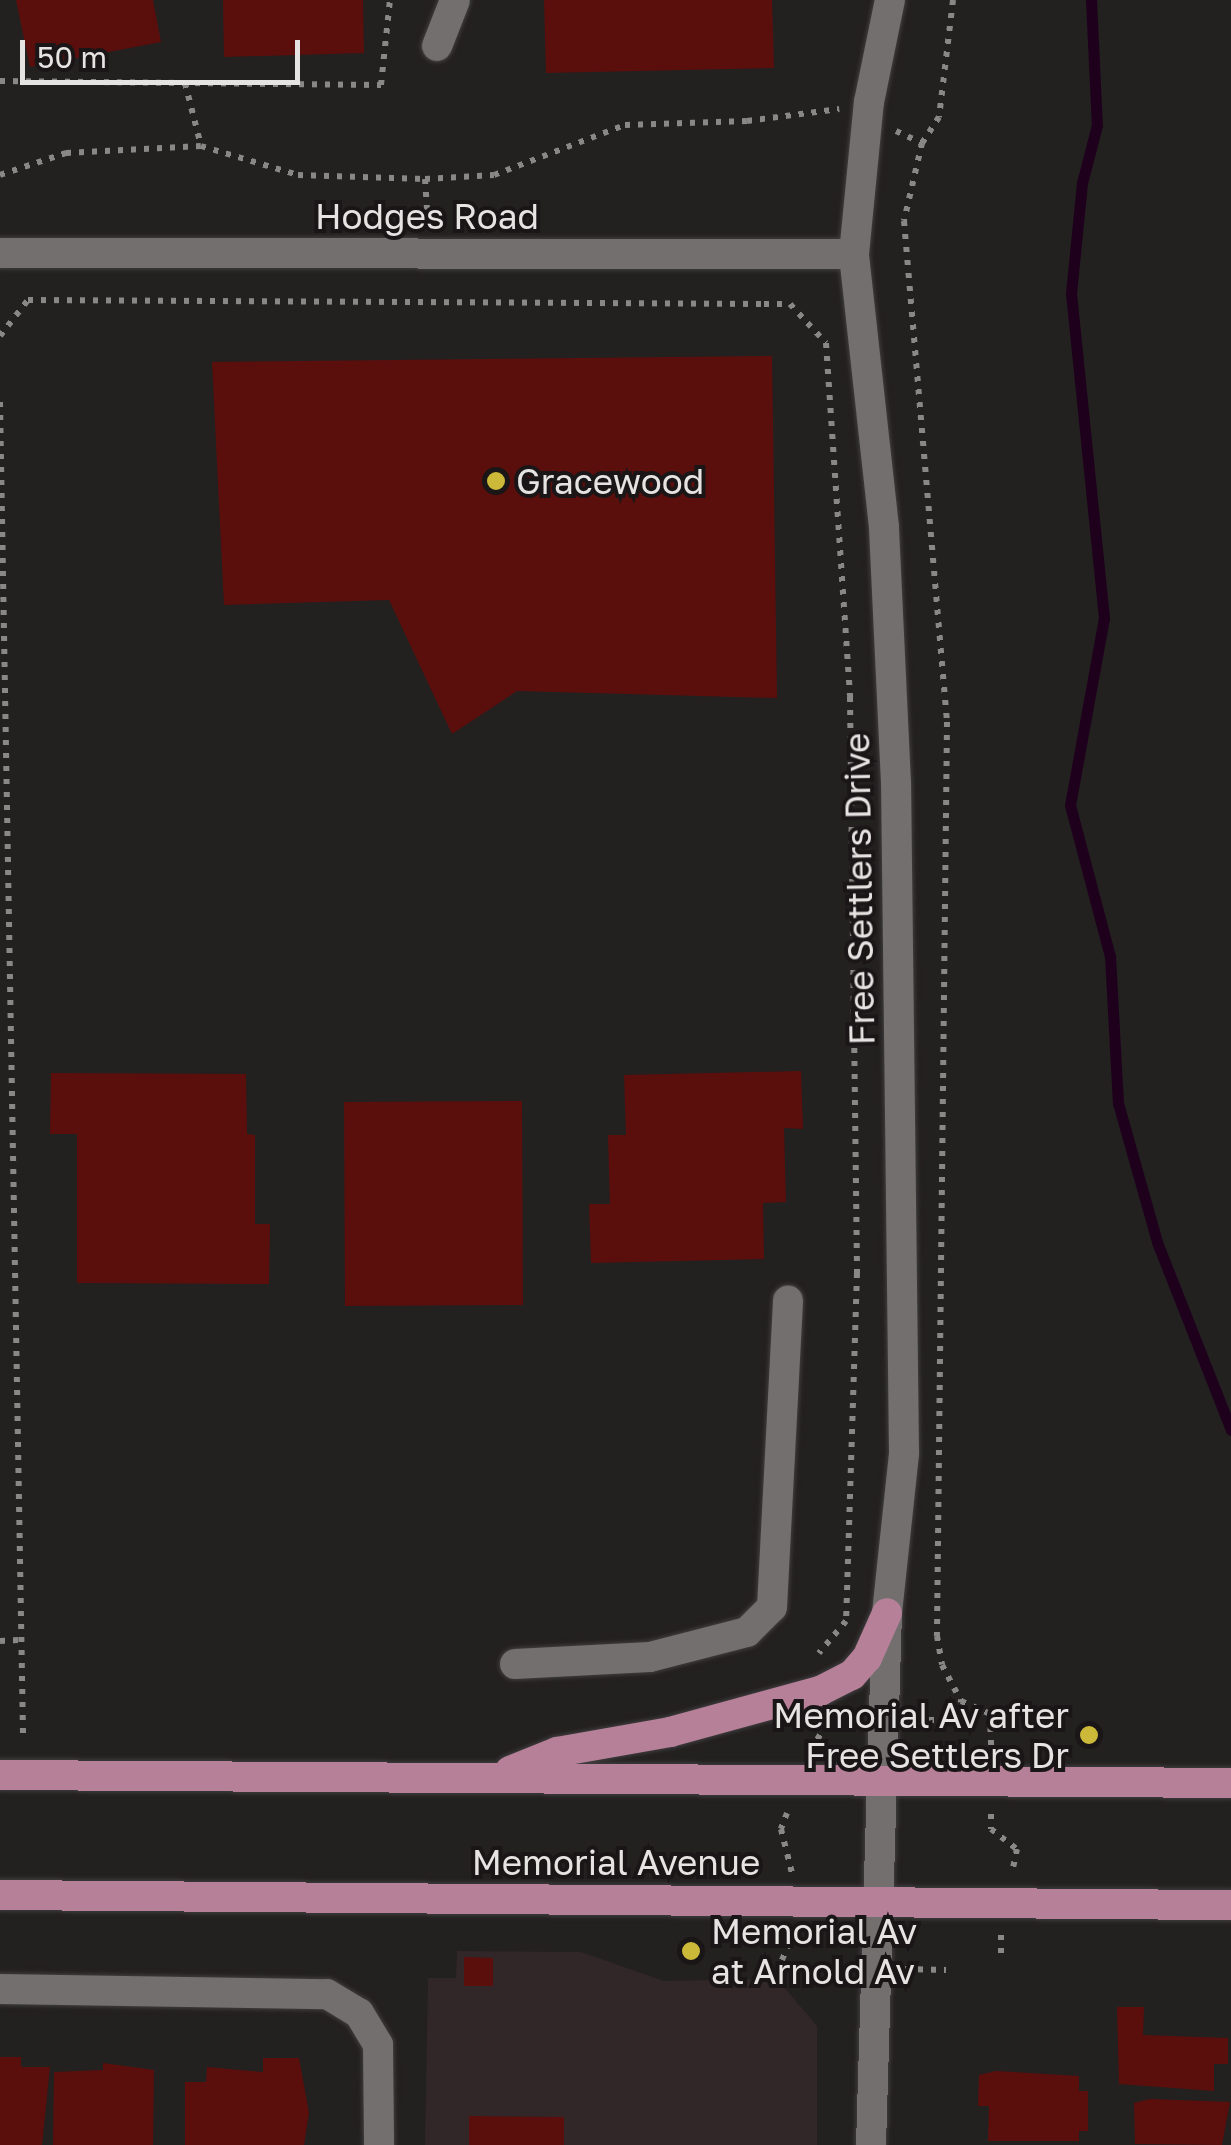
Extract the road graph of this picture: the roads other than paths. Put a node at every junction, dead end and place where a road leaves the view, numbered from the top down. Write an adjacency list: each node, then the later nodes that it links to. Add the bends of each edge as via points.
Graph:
1 (456, 0): 3 (street)
2 (890, 0): 5 (street, Free Settlers Drive, via 867,117)
3 (437, 46)
4 (0, 253): 5 (street, Hodges Road)
5 (854, 254): 7 (street, Free Settlers Drive, via 884,527 896,783 904,1453)
6 (788, 1300): 8 (street, via 772,1606 747,1632 650,1657)
7 (887, 1613): 10 (main road, via 867,1658 820,1691 670,1732 557,1752); 11 (street, Free Settlers Drive)
8 (516, 1664)
9 (0, 1775): 10 (main road)
10 (493, 1778): 11 (main road)
11 (880, 1781): 12 (main road); 14 (street, Free Settlers Drive)
12 (1231, 1784)
13 (0, 1895): 14 (main road, Memorial Avenue)
14 (875, 1902): 15 (main road, Memorial Avenue); 18 (street, Free Settlers Drive)
15 (1231, 1905)
16 (0, 1989): 17 (street, via 327,1994 359,2013 378,2045)
17 (380, 2145)
18 (872, 2145)

